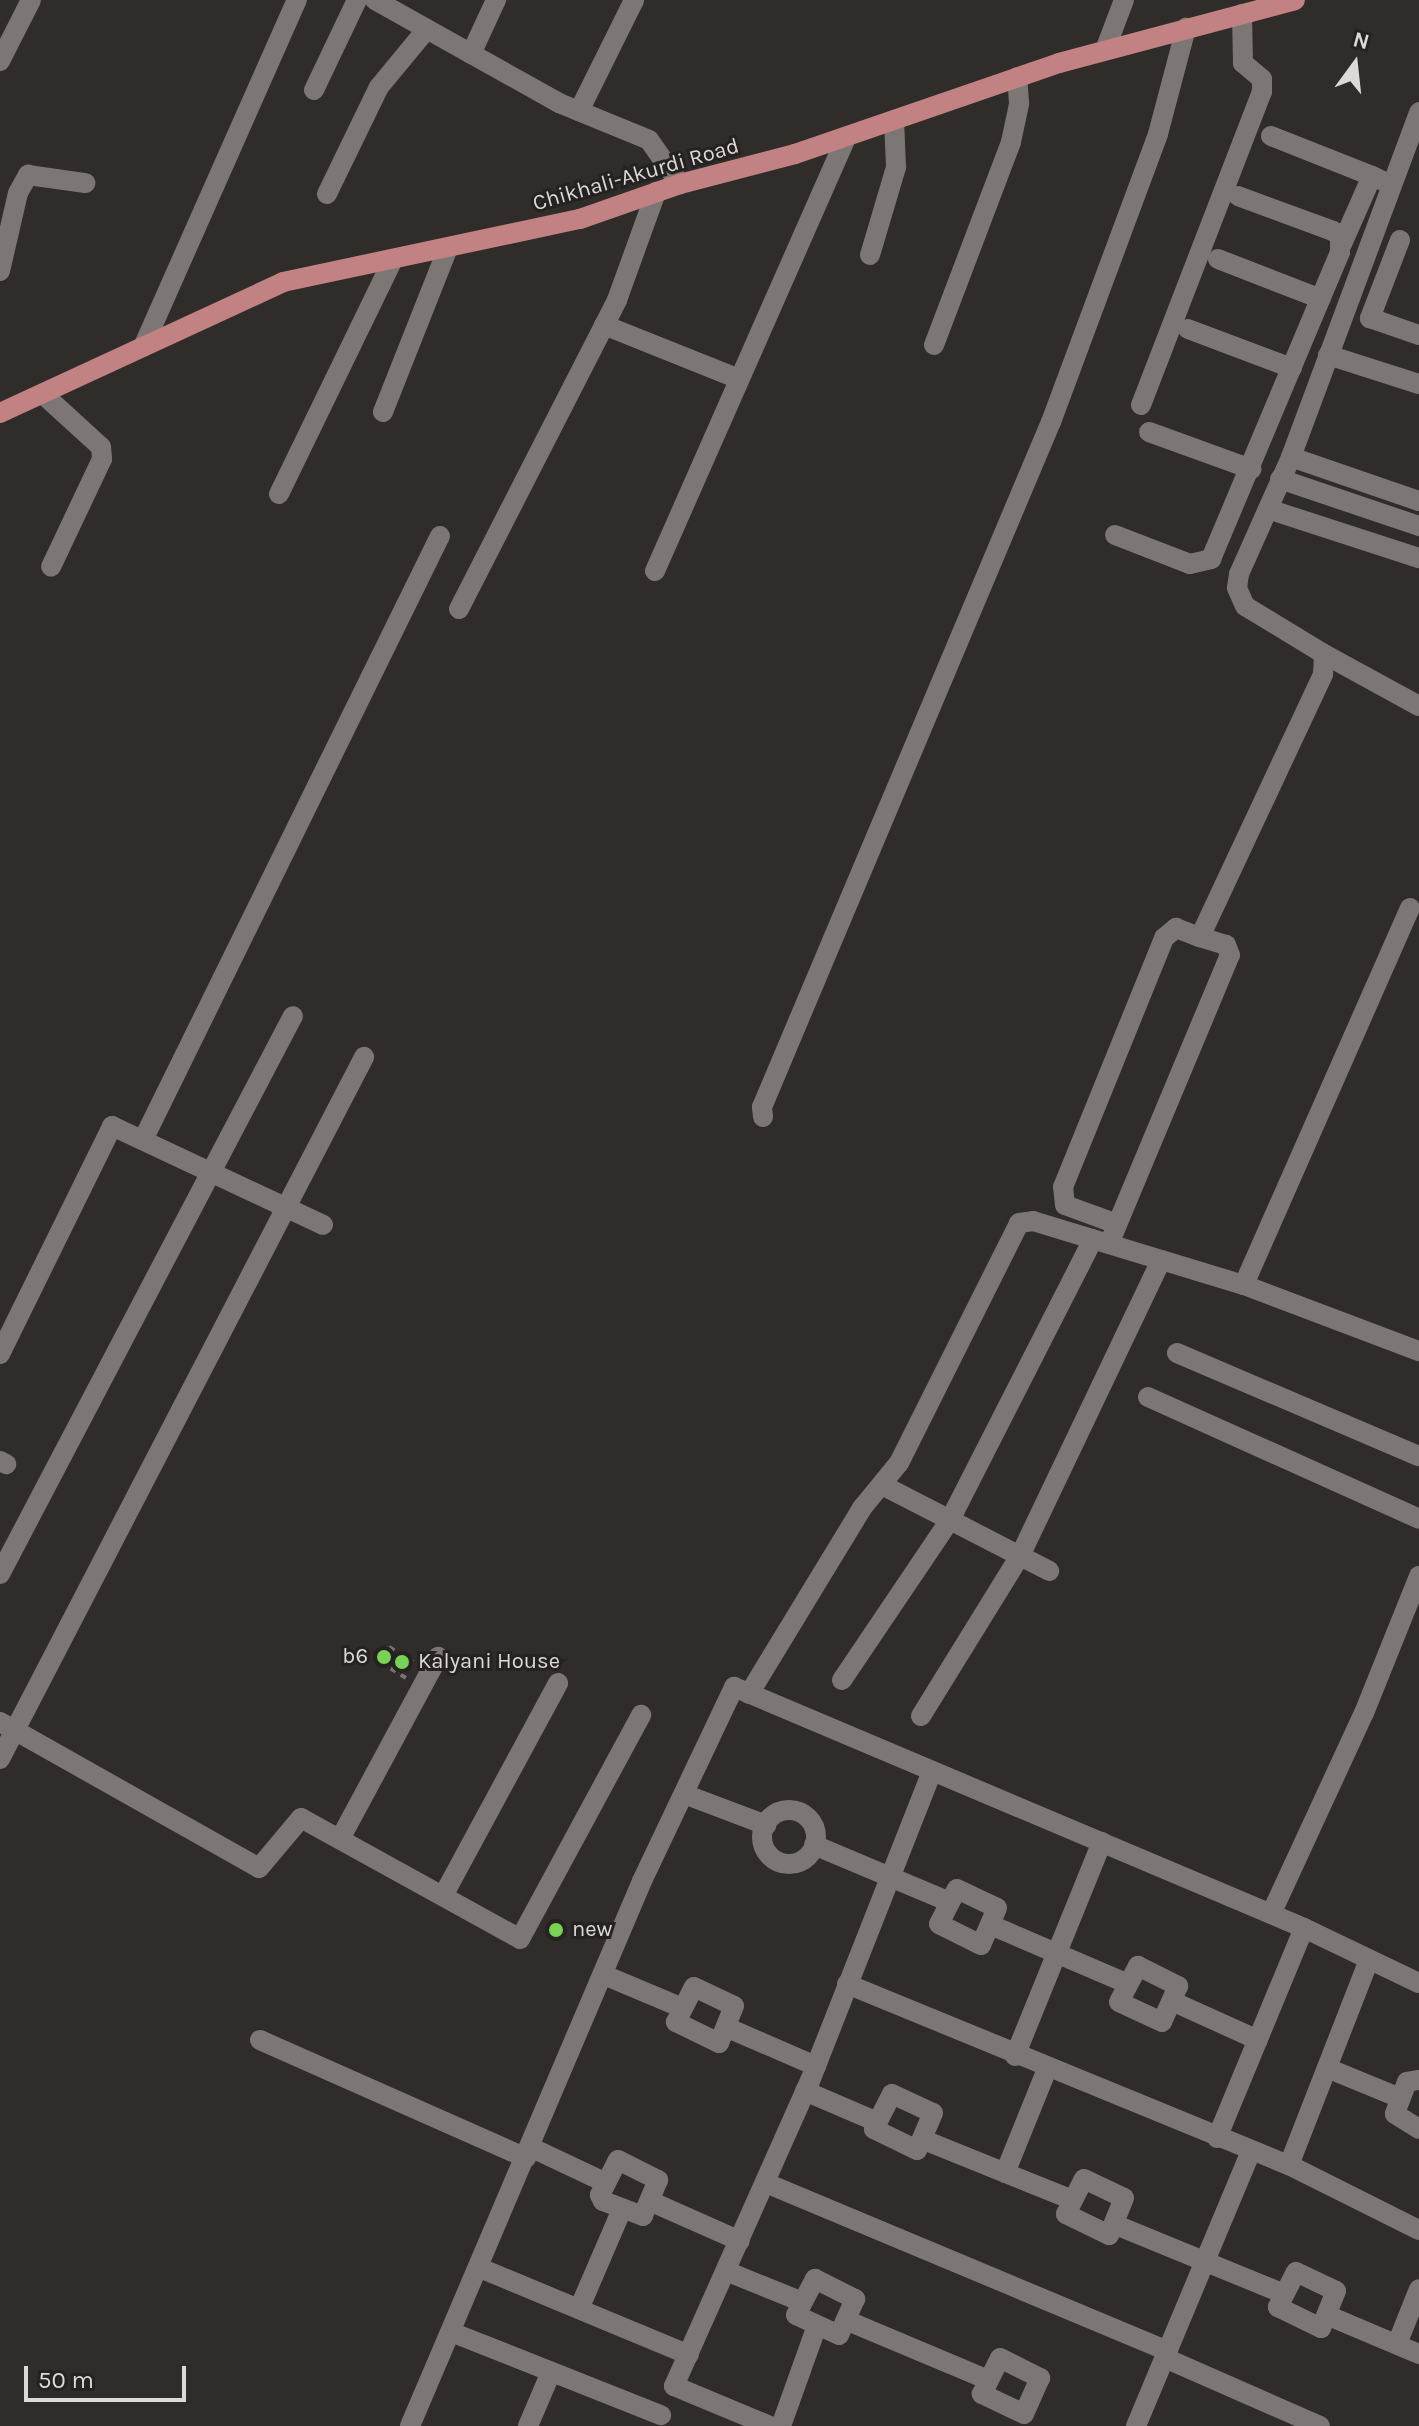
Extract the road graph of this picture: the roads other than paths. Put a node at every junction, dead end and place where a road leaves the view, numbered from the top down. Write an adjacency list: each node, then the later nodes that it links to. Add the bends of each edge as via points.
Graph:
1 (31, 0): 14 (street)
2 (297, 0): 42 (street)
3 (357, 0): 16 (street)
4 (375, 0): 11 (street)
5 (496, 0): 13 (street)
6 (634, 0): 17 (street)
7 (1124, 0): 12 (street)
8 (1295, 0): 9 (main road, Chikhali-Akurdi Road)
9 (1252, 8): 10 (main road, Chikhali-Akurdi Road); 49 (street, via 1243,63 1262,79 1262,92)
10 (1186, 28): 12 (main road, Chikhali-Akurdi Road); 73 (street, via 1158,134 1051,422 762,1107)
11 (427, 29): 13 (street); 27 (street, via 379,87)
12 (1105, 50): 15 (main road, Chikhali-Akurdi Road)
13 (471, 54): 17 (street)
14 (0, 61)
15 (1017, 77): 19 (main road, Chikhali-Akurdi Road); 41 (street, via 1019,103 1011,142)
16 (314, 90)
17 (579, 111): 24 (street, via 649,140)
18 (1419, 112): 25 (street)
19 (894, 120): 21 (main road, Chikhali-Akurdi Road); 33 (street, via 896,167)
20 (1271, 136): 22 (street)
21 (846, 137): 24 (main road, Chikhali-Akurdi Road); 45 (street)
22 (1372, 176): 25 (street); 31 (street)
23 (85, 183): 36 (street, via 28,175 18,193)
24 (680, 184): 26 (main road, Chikhali-Akurdi Road)
25 (1392, 184): 29 (street)
26 (656, 192): 32 (main road, Chikhali-Akurdi Road, via 580,219); 38 (street, via 637,253)
27 (327, 194)
28 (1238, 196): 31 (street, via 1333,231)
29 (1375, 232): 30 (street); 43 (street)
30 (1410, 243): 40 (street, via 1370,318)
31 (1342, 244): 37 (street)
32 (447, 250): 35 (main road, Chikhali-Akurdi Road); 51 (street)
33 (870, 255)
34 (1218, 259): 37 (street)
35 (392, 261): 42 (main road, Chikhali-Akurdi Road, via 283,282); 57 (street)
36 (0, 271)
37 (1321, 299): 44 (street)
38 (604, 325): 45 (street); 66 (street)
39 (1188, 329): 44 (street)
40 (1419, 335)
41 (934, 345)
42 (143, 347): 47 (main road, Chikhali-Akurdi Road)
43 (1328, 355): 46 (street); 50 (street)
44 (1292, 368): 48 (street)
45 (739, 379): 65 (street)
46 (1419, 384)
47 (44, 395): 52 (main road, Chikhali-Akurdi Road); 64 (street, via 101,447 102,459)
48 (1279, 400): 50 (street); 55 (street)
49 (1141, 405)
50 (1308, 411): 54 (street)
51 (383, 412)
52 (0, 413)
53 (1149, 432): 55 (street)
54 (1291, 457): 56 (street); 58 (street)
55 (1251, 469): 61 (street, via 1219,546 1203,565)
56 (1280, 479): 59 (street); 60 (street)
57 (279, 494)
58 (1419, 501)
59 (1268, 509): 63 (street); 67 (street, via 1237,588 1245,606)
60 (1419, 526)
61 (1115, 535)
62 (440, 536): 74 (street)
63 (1419, 558)
64 (51, 567)
65 (655, 571)
66 (459, 609)
67 (1324, 654): 68 (street); 70 (street, via 1323,674)
68 (1419, 706)
69 (1410, 908): 81 (street)
70 (1200, 937): 77 (street, via 1226,945 1230,955); 77 (street, via 1176,928 1164,938 1063,1187 1065,1205)
71 (293, 1016): 75 (street)
72 (364, 1057): 76 (street)
73 (763, 1117)
74 (143, 1140): 75 (street); 84 (street, via 112,1126)
75 (213, 1173): 76 (street); 92 (street)
76 (286, 1206): 78 (street); 100 (street)
77 (1117, 1224): 79 (street)
78 (323, 1225)
79 (1101, 1242): 80 (street); 87 (street, via 1033,1221 1019,1223 899,1463); 89 (street)
80 (1161, 1260): 81 (street); 90 (street)
81 (1244, 1285): 82 (street)
82 (1419, 1351)
83 (1177, 1353): 86 (street)
84 (0, 1354)
85 (1148, 1397): 88 (street)
86 (1419, 1456)
87 (882, 1485): 89 (street); 97 (street, via 862,1508)
88 (1419, 1519)
89 (950, 1520): 90 (street); 95 (street)
90 (1020, 1556): 91 (street); 99 (street)
91 (1049, 1571)
92 (0, 1574)
93 (1419, 1576): 111 (street, via 1364,1713)
94 (432, 1664): 105 (street)
95 (842, 1680)
96 (558, 1683): 109 (street)
97 (749, 1694): 102 (street); 103 (street, via 734,1687)
98 (641, 1715): 109 (street, via 520,1939)
99 (921, 1716)
100 (7, 1726): 101 (street); 105 (street, via 259,1868 301,1818)
101 (0, 1759)
102 (932, 1771): 106 (street); 108 (street)
103 (684, 1794): 104 (street); 116 (street)
104 (766, 1825): 107 (street, via 772,1812 783,1809 818,1828); 107 (street, via 763,1849 797,1865 806,1862)
105 (340, 1839): 109 (street)
106 (1102, 1842): 111 (street); 114 (street)
107 (814, 1845): 108 (street)
108 (890, 1875): 110 (street); 119 (street)
109 (443, 1896)
110 (947, 1901): 112 (street, via 957,1889 993,1903 998,1914); 112 (street, via 940,1915 942,1930 981,1945)
111 (1271, 1914): 113 (street)
112 (993, 1926): 114 (street)
113 (1304, 1928): 115 (street); 124 (street)
114 (1057, 1952): 117 (street); 125 (street)
115 (1368, 1962): 118 (street); 127 (street)
116 (604, 1975): 121 (street); 137 (street)
117 (1126, 1983): 120 (street, via 1132,1970 1142,1967 1174,1981 1179,1992); 120 (street, via 1123,2007 1157,2022 1166,2020)
118 (1419, 1983)
119 (847, 1984): 125 (street); 126 (street)
120 (1174, 2002): 124 (street)
121 (680, 2007): 122 (street, via 679,2028 714,2043 722,2041); 122 (street, via 688,1990 699,1987 734,2006)
122 (728, 2028): 126 (street)
123 (260, 2040): 137 (street)
124 (1258, 2040): 134 (street)
125 (1015, 2056): 128 (street)
126 (816, 2066): 130 (street)
127 (1327, 2068): 131 (street); 138 (street)
128 (1047, 2069): 134 (street); 139 (street)
129 (1419, 2080): 131 (street, via 1407,2082)
130 (805, 2091): 132 (street); 141 (street)
131 (1400, 2098): 133 (street, via 1398,2120)
132 (875, 2121): 135 (street, via 877,2135 912,2150); 135 (street, via 887,2097 898,2095 933,2113)
133 (1419, 2129)
134 (1217, 2138): 136 (street)
135 (924, 2140): 139 (street)
136 (1251, 2151): 138 (street); 148 (street)
137 (528, 2152): 140 (street); 149 (street)
138 (1289, 2165): 146 (street)
139 (1005, 2173): 142 (street)
140 (604, 2182): 143 (street, via 613,2164 623,2161 658,2180); 144 (street, via 603,2201)
141 (766, 2183): 147 (street); 160 (street)
142 (1070, 2199): 145 (street, via 1069,2220 1104,2235); 145 (street, via 1084,2179 1120,2194 1125,2204)
143 (652, 2202): 144 (street, via 643,2216); 147 (street)
144 (622, 2209): 154 (street)
145 (1116, 2225): 148 (street)
146 (1419, 2230)
147 (740, 2241): 150 (street)
148 (1207, 2261): 152 (street); 160 (street)
149 (480, 2268): 154 (street); 158 (street)
150 (726, 2271): 153 (street); 162 (street)
151 (1419, 2289): 159 (street)
152 (1282, 2293): 155 (street, via 1281,2313 1316,2328 1325,2326); 155 (street, via 1296,2272 1332,2287 1337,2297)
153 (800, 2301): 156 (street, via 809,2283 819,2280 855,2299); 157 (street, via 799,2320)
154 (579, 2309): 162 (street)
155 (1329, 2316): 159 (street)
156 (848, 2321): 157 (street, via 839,2335); 164 (street)
157 (816, 2328): 171 (street)
158 (451, 2332): 163 (street); 168 (street)
159 (1397, 2344): 161 (street)
160 (1167, 2354): 172 (street); 173 (street)
161 (1419, 2354)
162 (689, 2355): 165 (street)
163 (551, 2372): 167 (street); 169 (street)
164 (986, 2379): 166 (street, via 985,2399); 166 (street, via 1000,2358 1036,2373 1041,2384)
165 (674, 2386): 167 (street); 170 (street)
166 (1026, 2420)
167 (659, 2421)
168 (410, 2426)
169 (528, 2426)
170 (770, 2426)
171 (781, 2426)
172 (1136, 2426)
173 (1320, 2426)

